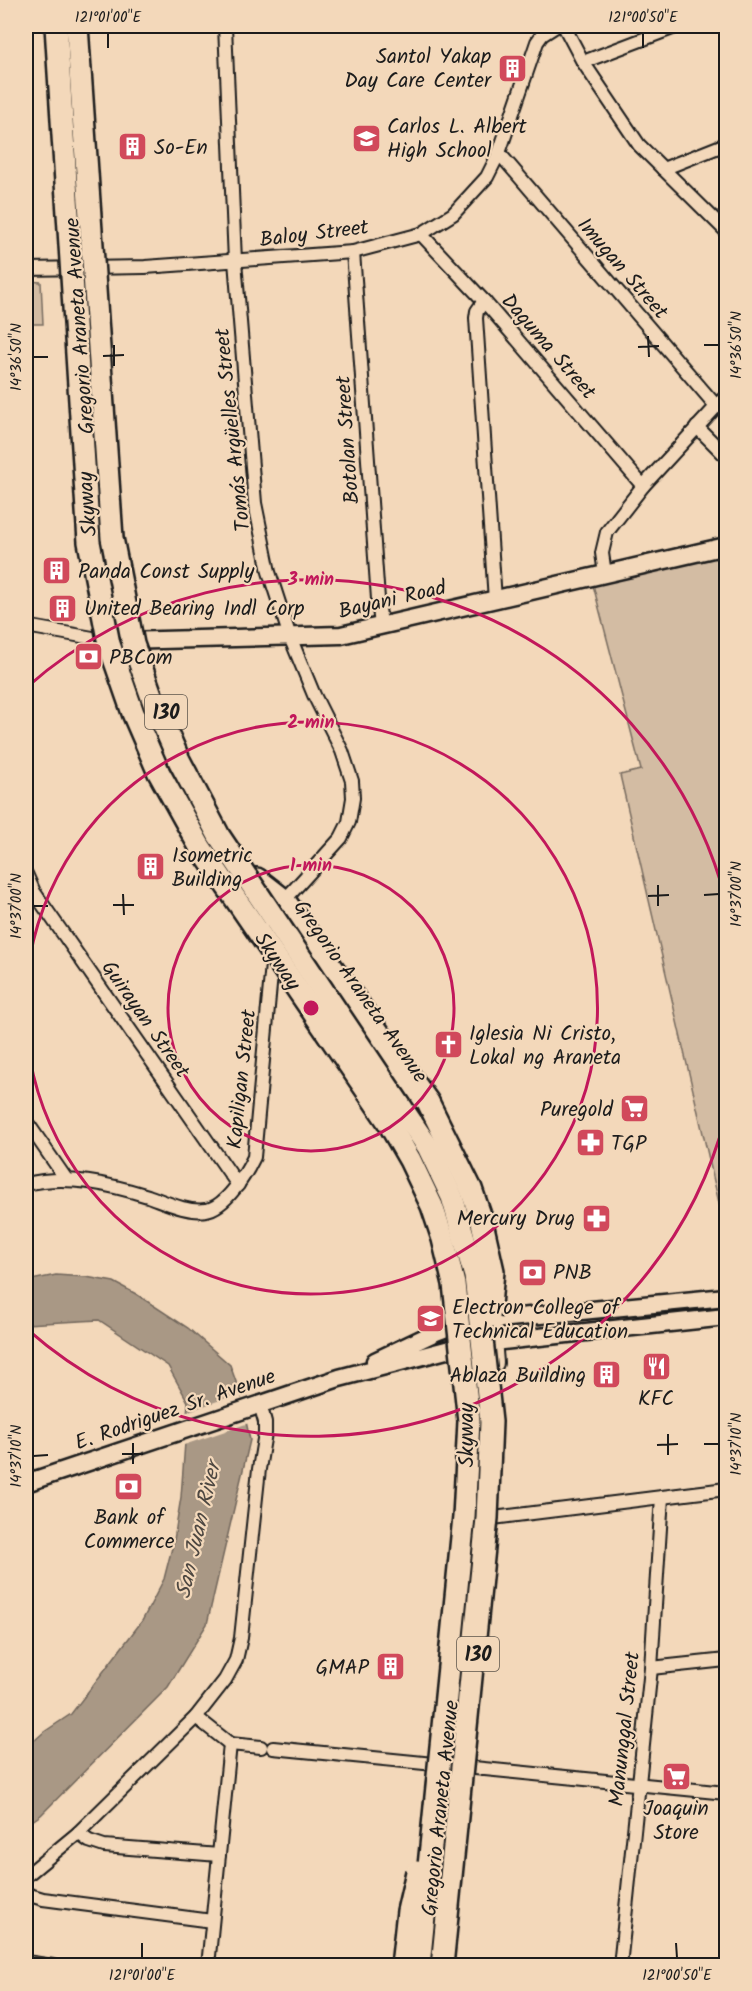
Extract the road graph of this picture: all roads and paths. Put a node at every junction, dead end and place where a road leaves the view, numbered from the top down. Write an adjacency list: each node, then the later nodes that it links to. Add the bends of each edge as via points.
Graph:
1 (45, 26): 14 (highway, bridge)
2 (50, 26): 21 (main road, Gregorio Araneta Avenue / 130)
3 (56, 26): 14 (highway, Skyway, bridge)
4 (76, 26): 50 (highway, Skyway, bridge, via 112,538 133,644 178,760 219,836 404,1109 453,1197 476,1276)
5 (81, 26): 20 (main road, Gregorio Araneta Avenue / 130)
6 (225, 26): 18 (street, Tomás Argüelles Street)
7 (556, 26): 12 (street, Baloy Street, via 537,42)
8 (564, 26): 10 (street)
9 (678, 26): 10 (street)
10 (583, 62): 13 (street, via 639,145)
11 (726, 144): 13 (street)
12 (499, 153): 16 (street, Baloy Street, via 474,193 453,214); 24 (street, Imugan Street)
13 (663, 169): 15 (street)
14 (68, 208): 61 (highway, Skyway, bridge, via 89,542 109,644 133,713 159,773 200,847 387,1120 410,1160 432,1206 454,1284 469,1421 464,1517)
15 (726, 231)
16 (421, 234): 17 (street, Baloy Street); 22 (street, Daguma Street)
17 (353, 252): 18 (street, Baloy Street); 32 (street, Botolan Street)
18 (235, 261): 20 (street, Baloy Street); 33 (street, Tomás Argüelles Street, via 255,503 269,573)
19 (26, 269): 21 (street, Baloy Street)
20 (97, 269): 21 (street, Baloy Street); 35 (main road, Gregorio Araneta Avenue / 130, via 116,539)
21 (66, 270): 34 (main road, Gregorio Araneta Avenue / 130, via 86,545)
22 (484, 301): 27 (street, Daguma Street); 30 (street, via 476,318)
23 (726, 396): 24 (street)
24 (717, 407): 25 (street)
25 (697, 427): 26 (street); 27 (street)
26 (726, 456)
27 (643, 486): 29 (street, via 607,532 602,553)
28 (726, 546): 29 (main road, Bayani Road)
29 (604, 574): 30 (main road, Bayani Road)
30 (495, 600): 32 (main road, Bayani Road)
31 (26, 626): 34 (street, Bayani Road)
32 (381, 626): 33 (main road, Bayani Road, via 341,635)
33 (290, 637): 35 (main road, Bayani Road); 38 (street, Tomás Argüelles Street, via 342,751 353,798 349,822 341,838)
34 (104, 640): 35 (main road, Bayani Road); 39 (main road, Gregorio Araneta Avenue / 130, via 130,717 156,776 196,852)
35 (136, 641): 37 (main road, Gregorio Araneta Avenue / 130, via 187,757)
36 (26, 874): 43 (street, Guirayan Street, via 34,892)
37 (257, 879): 38 (highway)
38 (285, 909): 46 (main road, Gregorio Araneta Avenue / 130, via 436,1141 470,1224); 50 (highway, bridge, via 428,1102 471,1189 493,1271)
39 (272, 964): 43 (street, Kapiligan Street, via 254,1156); 47 (main road, Gregorio Araneta Avenue / 130, via 384,1127 405,1164 438,1241)
40 (26, 1121): 41 (street)
41 (66, 1179): 42 (street, Kapiligan Street); 43 (street, Kapiligan Street, via 125,1189 204,1211 212,1209)
42 (26, 1184)
43 (238, 1185)
44 (726, 1297): 46 (main road, E. Rodriguez Sr. Avenue)
45 (726, 1317): 48 (main road, E. Rodriguez Sr. Avenue)
46 (491, 1320): 47 (main road, E. Rodriguez Sr. Avenue); 48 (main road, Gregorio Araneta Avenue / 130)
47 (452, 1326): 49 (main road, Gregorio Araneta Avenue / 130); 51 (main road, E. Rodriguez Sr. Avenue)
48 (493, 1342): 49 (main road, E. Rodriguez Sr. Avenue); 56 (main road, Gregorio Araneta Avenue / 130, via 498,1422)
49 (454, 1348): 51 (main road, E. Rodriguez Sr. Avenue); 61 (main road, Gregorio Araneta Avenue / 130, via 463,1421)
50 (485, 1362): 62 (highway, Skyway, bridge, via 491,1422 487,1518)
51 (339, 1378): 52 (main road, E. Rodriguez Sr. Avenue)
52 (253, 1406): 53 (main road, E. Rodriguez Sr. Avenue); 59 (street, via 265,1422 241,1638 236,1660 225,1680)
53 (26, 1483)
54 (726, 1490): 55 (street)
55 (662, 1497): 56 (street); 58 (street, Manunggal Street)
56 (493, 1518): 62 (main road, Gregorio Araneta Avenue / 130)
57 (726, 1660): 58 (street)
58 (651, 1668): 63 (street, Manunggal Street)
59 (196, 1717): 60 (street); 65 (street)
60 (230, 1744): 61 (street); 66 (street)
61 (434, 1774): 62 (street); 73 (highway, bridge, via 408,1911); 74 (main road, Gregorio Araneta Avenue / 130); 75 (highway, Skyway, bridge)
62 (463, 1776): 63 (street); 76 (highway, Skyway, bridge); 77 (highway, bridge)
63 (638, 1785): 64 (street); 78 (street, Manunggal Street)
64 (726, 1793)
65 (78, 1833): 66 (street, via 104,1846); 67 (street)
66 (219, 1855): 69 (street)
67 (26, 1876)
68 (26, 1894): 69 (street)
69 (212, 1921): 72 (street)
70 (26, 1962): 71 (street)
71 (53, 1965)
72 (208, 1965)
73 (402, 1965)
74 (411, 1965)
75 (419, 1965)
76 (444, 1965)
77 (456, 1965)
78 (620, 1965)

